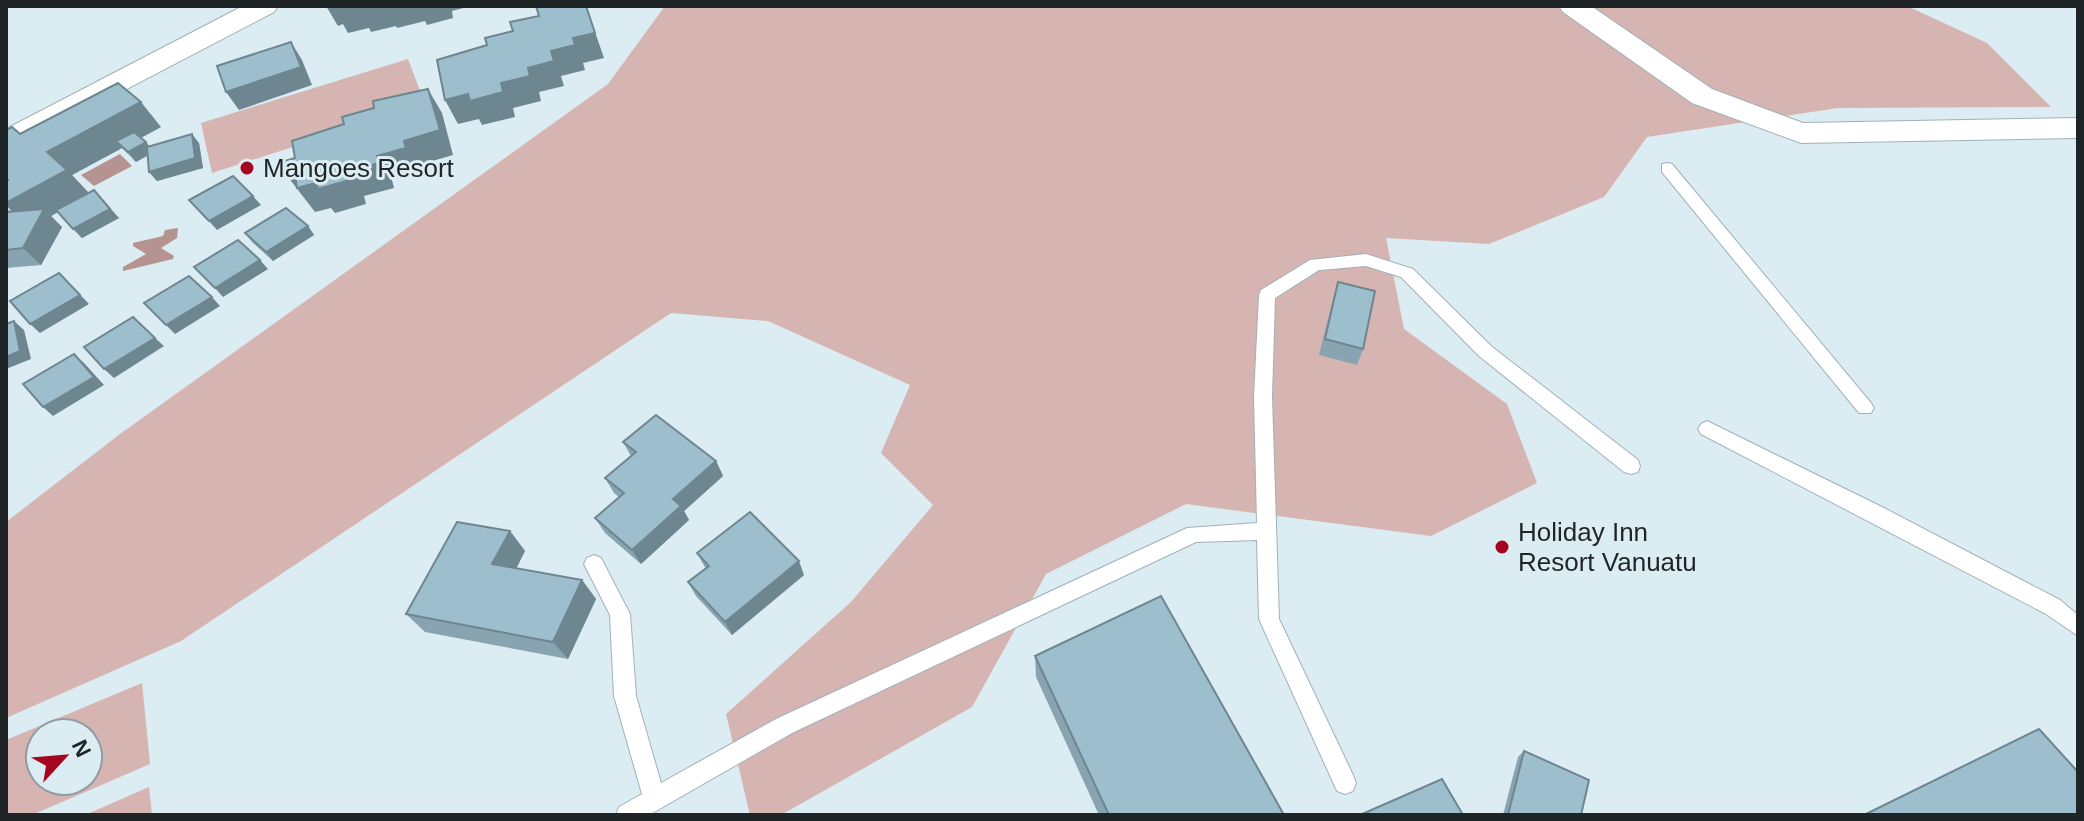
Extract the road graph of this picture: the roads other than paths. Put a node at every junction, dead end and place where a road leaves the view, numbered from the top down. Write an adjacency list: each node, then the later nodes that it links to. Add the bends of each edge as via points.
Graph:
1 (264, 6): 4 (street)
2 (1573, 6): 3 (street, via 1702,96 1801,133)
3 (2078, 128)
4 (6, 142)
5 (1667, 168): 6 (lane)
6 (1865, 408)
7 (1707, 429): 11 (lane, via 2026,592)
8 (1631, 466): 9 (lane, via 1485,351 1407,273 1366,260 1316,264 1267,295)
9 (1265, 531): 12 (lane, via 1269,619); 13 (lane, via 1194,534 784,726)
10 (594, 564): 13 (lane, via 620,614 625,696)
11 (2078, 627)
12 (1345, 783)
13 (654, 797): 14 (lane)
14 (627, 815)

